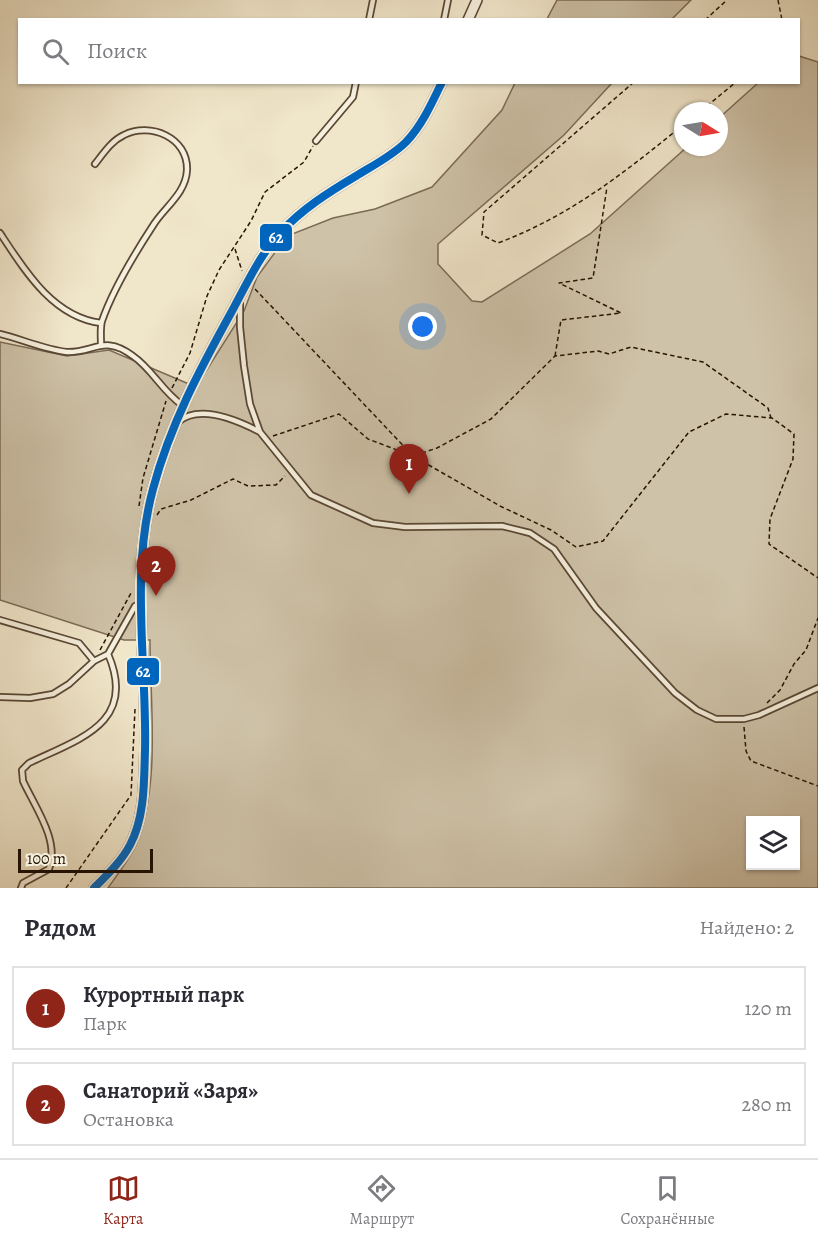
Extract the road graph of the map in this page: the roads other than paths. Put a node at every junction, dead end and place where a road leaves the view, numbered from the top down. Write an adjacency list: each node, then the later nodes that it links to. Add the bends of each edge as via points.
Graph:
1 (373, 0): 4 (lane)
2 (448, 0): 5 (lane)
3 (477, 0): 6 (street)
4 (369, 18)
5 (444, 18)
6 (469, 18)
7 (356, 84): 9 (lane, via 353,97)
8 (441, 84): 12 (street, via 406,142 322,196 280,232)
9 (316, 141)
10 (94, 164): 13 (lane, via 124,135 145,130 167,135 182,148 187,170 180,192 155,222)
11 (0, 233): 13 (lane, via 44,293 83,321)
12 (241, 294): 16 (street); 18 (lane, via 244,366 250,404)
13 (101, 323): 15 (lane)
14 (0, 334): 15 (lane, via 68,352)
15 (101, 344): 16 (lane, via 134,356 168,396)
16 (182, 405): 17 (street)
17 (173, 427): 18 (lane, via 182,419 217,415); 19 (street, via 146,516)
18 (260, 432): 23 (lane, via 311,495 373,523 405,527 502,526 530,533 554,549 596,608 675,693 716,719 759,715)
19 (142, 603): 21 (lane, via 135,606); 26 (street, via 146,725 139,821 131,845)
20 (0, 620): 22 (lane, via 79,643)
21 (108, 654): 22 (lane); 25 (lane, via 117,682 116,700 106,720 93,732 22,770 54,858 49,869 23,883)
22 (94, 661): 24 (lane, via 53,694)
23 (818, 688)
24 (0, 697)
25 (21, 888)
26 (94, 888)

